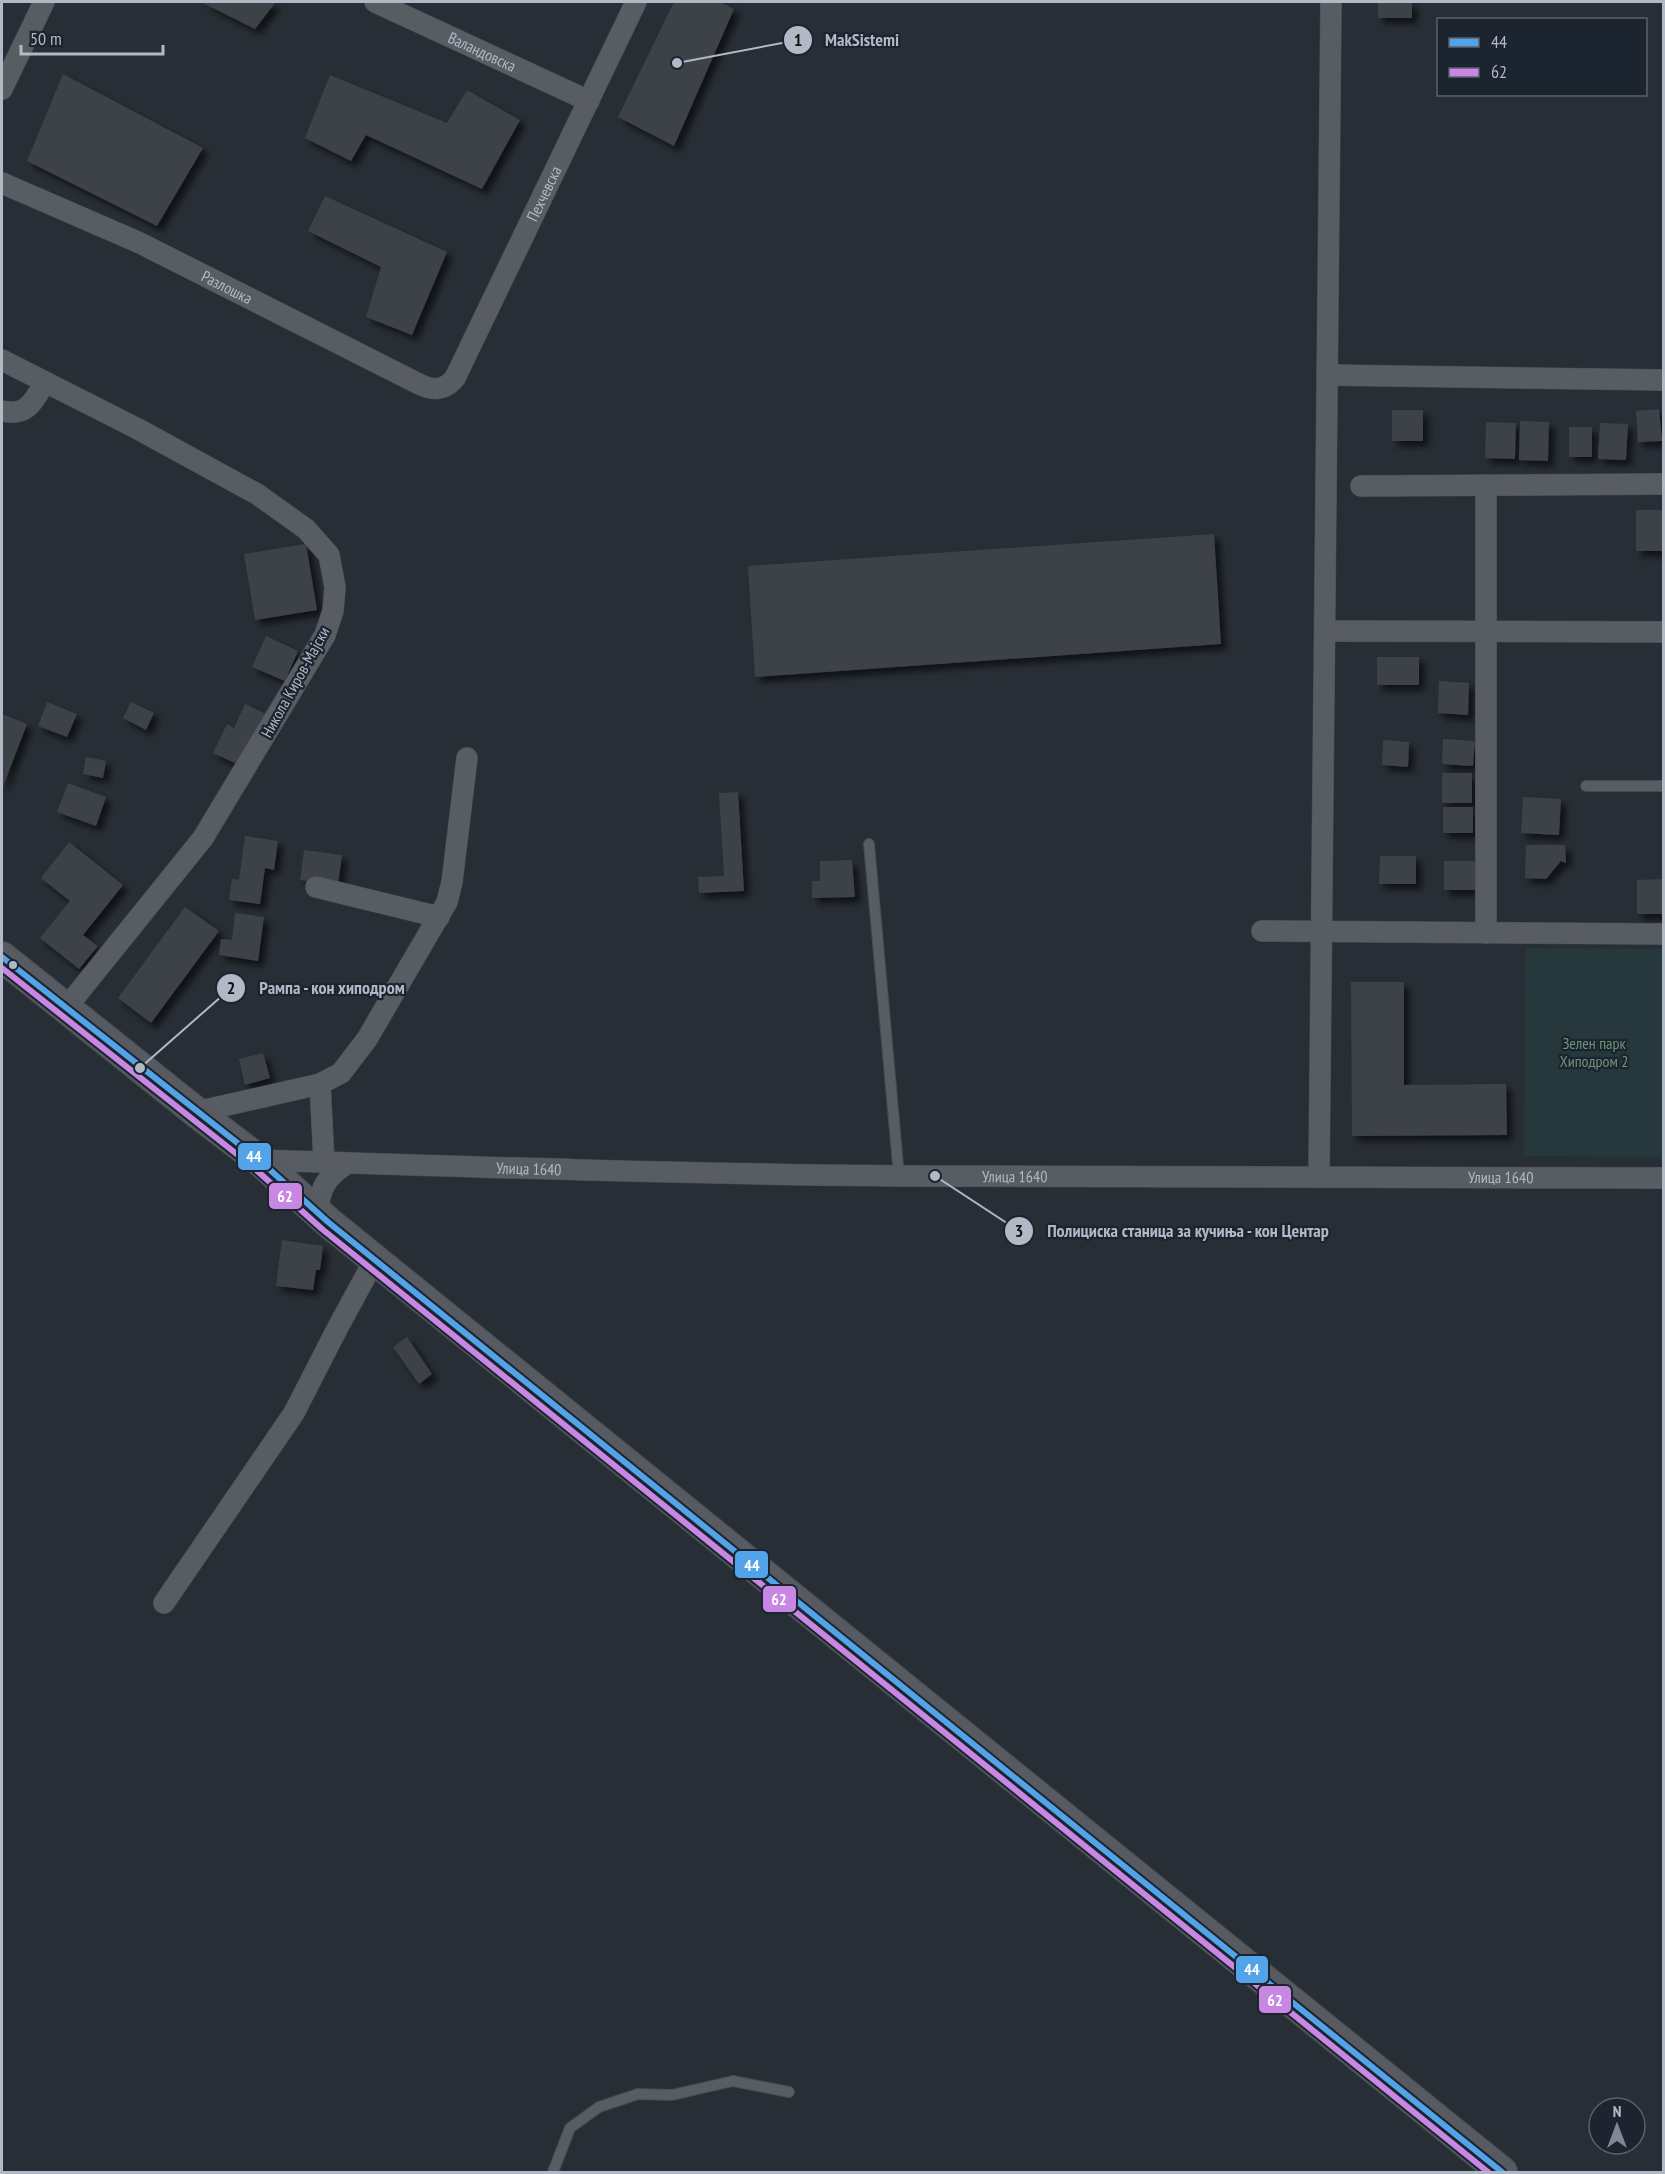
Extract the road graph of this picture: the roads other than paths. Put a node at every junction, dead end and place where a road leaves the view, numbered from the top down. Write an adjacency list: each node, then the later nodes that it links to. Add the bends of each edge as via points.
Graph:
1 (44, 2): 5 (street)
2 (375, 2): 6 (street, Валандовска)
3 (636, 2): 6 (street, Пехчевска)
4 (1331, 2): 9 (street)
5 (2, 88)
6 (589, 101): 12 (street, Пехчевска, via 455,378)
7 (2, 183): 12 (street, Разлошка, via 140,243 428,388 436,390)
8 (2, 360): 11 (street, Никола Киров-Мајски)
9 (1327, 375): 10 (street); 17 (street)
10 (1664, 380)
11 (45, 382): 13 (street, via 25,409 15,413); 31 (street, Никола Киров-Мајски, via 258,494 306,530 328,555 335,587 325,634 203,838)
12 (448, 385)
13 (2, 411)
14 (1664, 484): 15 (street)
15 (1486, 485): 16 (street); 18 (street)
16 (1361, 486)
17 (1325, 631): 18 (street); 27 (street)
18 (1486, 631): 19 (street); 28 (street)
19 (1664, 632)
20 (467, 758): 25 (street, via 452,882)
21 (1586, 786): 22 (lane)
22 (1664, 786)
23 (869, 844): 38 (lane)
24 (316, 887): 25 (street)
25 (439, 916): 32 (street, via 367,1039 341,1073)
26 (1262, 931): 27 (street)
27 (1321, 932): 28 (street); 37 (street)
28 (1486, 933): 29 (street)
29 (1664, 934)
30 (2, 957): 31 (main road)
31 (66, 1008): 33 (main road)
32 (320, 1084): 33 (street); 35 (street)
33 (196, 1112): 34 (main road)
34 (259, 1160): 35 (street, Улица 1640); 40 (main road)
35 (324, 1162): 36 (street, Улица 1640)
36 (348, 1163): 38 (street, Улица 1640); 40 (street, via 325,1182)
37 (1319, 1175): 38 (street, Улица 1640); 39 (street, Улица 1640)
38 (899, 1176)
39 (1664, 1178)
40 (317, 1212): 41 (main road)
41 (375, 1259): 42 (street, via 294,1413); 45 (main road)
42 (164, 1603)
43 (789, 2092): 44 (lane, via 733,2081 672,2095 638,2094 599,2108 570,2128)
44 (553, 2172)
45 (1502, 2172)

